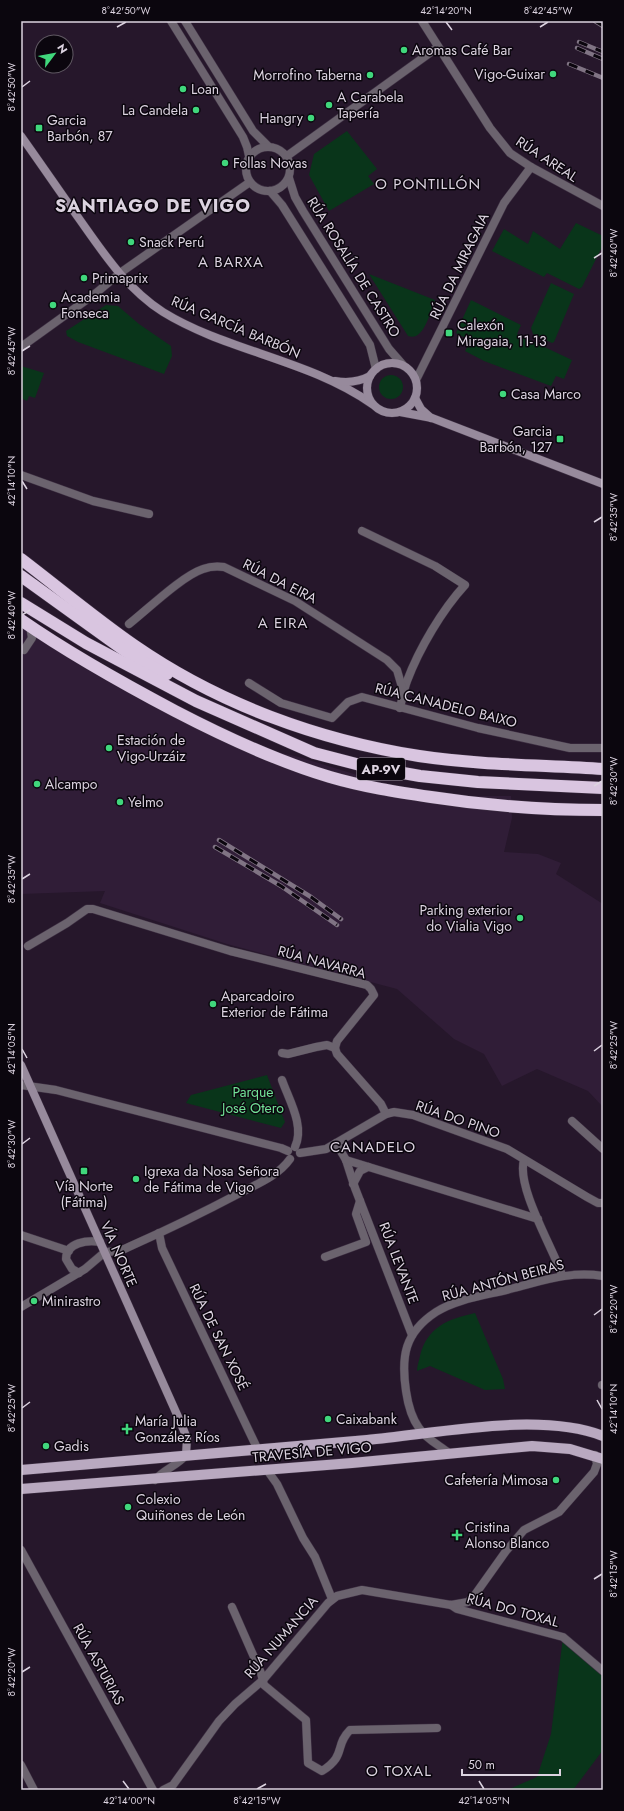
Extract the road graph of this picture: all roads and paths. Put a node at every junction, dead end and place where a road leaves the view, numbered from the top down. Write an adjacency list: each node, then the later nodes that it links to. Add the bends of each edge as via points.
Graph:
1 (171, 21): 7 (street, via 242,137)
2 (185, 21): 6 (street, via 253,131)
3 (422, 21): 4 (street, RÚA AREAL)
4 (438, 47): 8 (street); 9 (street, RÚA AREAL, via 500,141 510,153)
5 (21, 136): 14 (main road, RÚA GARCÍA BARBÓN)
6 (268, 146): 7 (street, via 261,147); 8 (street, via 276,147)
7 (249, 156): 11 (street, via 246,171)
8 (287, 156): 10 (street, via 291,171)
9 (531, 167): 13 (street, RÚA AREAL); 20 (street, RÚA DA MIRAGAIA, via 504,203)
10 (289, 178): 12 (street, via 279,189); 16 (street, RÚA ROSALÍA DE CASTRO, via 295,197 307,218 374,326)
11 (250, 182): 12 (street, via 258,189); 14 (street)
12 (270, 191): 17 (street, RÚA ROSALÍA DE CASTRO, via 282,205 370,345)
13 (603, 206)
14 (120, 273): 15 (street); 19 (main road, RÚA GARCÍA BARBÓN, via 148,301 178,320)
15 (21, 347)
16 (403, 365): 17 (main road, via 387,364); 20 (main road)
17 (376, 369): 18 (main road)
18 (370, 376): 19 (main road, RÚA GARCÍA BARBÓN, via 354,381); 22 (main road, via 367,390)
19 (330, 380): 22 (main road, RÚA GARCÍA BARBÓN)
20 (416, 380): 21 (main road)
21 (415, 398): 23 (main road); 24 (main road, via 421,409)
22 (372, 404): 23 (main road, via 382,411)
23 (400, 412): 24 (main road)
24 (432, 418): 26 (main road)
25 (21, 475): 27 (street, via 93,501)
26 (603, 484)
27 (149, 514)
28 (362, 531): 39 (street, via 435,566 465,585 448,604 407,682)
29 (21, 559): 37 (highway, via 135,646)
30 (21, 576): 37 (highway, via 141,661 172,676)
31 (21, 586): 38 (highway)
32 (21, 602): 38 (highway, via 86,642)
33 (129, 624): 39 (street, RÚA DA EIRA, via 188,577 203,569 224,567 296,601 387,660 397,670)
34 (28, 628): 35 (street); 44 (highway, via 46,636 127,686 209,728 272,758 330,777 390,792 481,804 548,810)
35 (24, 650)
36 (249, 683): 40 (street, RÚA CANADELO BAIXO, via 281,703 332,718 348,702 362,697)
37 (201, 685): 42 (highway, AP-9V, via 267,716 366,746 419,756 483,763)
38 (174, 689): 43 (highway, AP-9V, via 314,753 364,766 420,776 478,782)
39 (404, 694): 40 (street)
40 (400, 708): 41 (street, RÚA CANADELO BAIXO, via 570,748)
41 (603, 748)
42 (603, 769)
43 (603, 788)
44 (603, 810)
45 (28, 946): 46 (street, RÚA NAVARRA, via 87,909 93,909 230,951 366,985 371,988 374,995 337,1041)
46 (335, 1048): 47 (street, via 327,1045 288,1054); 52 (street, via 337,1054 381,1104)
47 (282, 1053)
48 (21, 1065): 51 (main road, VÍA NORTE)
49 (282, 1080): 56 (street, via 298,1125 299,1139)
50 (21, 1085): 51 (street)
51 (30, 1086): 56 (street, via 47,1087); 66 (main road, VÍA NORTE)
52 (386, 1114): 54 (street, RÚA DO PINO); 58 (street, RÚA DO PINO, via 394,1112 413,1115 507,1149)
53 (572, 1121): 55 (street)
54 (336, 1143): 56 (street, RÚA DO PINO, via 326,1149); 57 (street, RÚA LEVANTE)
55 (603, 1149)
56 (293, 1153): 64 (street, via 283,1168 268,1178)
57 (346, 1160): 59 (street); 60 (street, RÚA LEVANTE)
58 (524, 1160): 62 (street, RÚA DO PINO, via 598,1203); 63 (street, via 522,1174)
59 (368, 1167): 60 (street, via 360,1171); 63 (street)
60 (354, 1184): 61 (street, RÚA LEVANTE)
61 (360, 1201): 69 (street, RÚA LEVANTE, via 356,1214 366,1242); 74 (street, RÚA LEVANTE)
62 (603, 1203)
63 (538, 1219): 71 (street)
64 (159, 1233): 68 (street, via 120,1251); 79 (street, RÚA DE SAN XOSÉ, via 162,1248)
65 (21, 1235): 67 (street)
66 (100, 1242): 67 (street, via 86,1240); 68 (main road, VÍA NORTE)
67 (69, 1251): 70 (street, via 66,1259 72,1269)
68 (104, 1252): 70 (street); 81 (main road, VÍA NORTE, via 187,1438)
69 (325, 1257)
70 (79, 1273): 73 (street)
71 (562, 1276): 72 (street, RÚA ANTÓN BEIRAS); 74 (street, RÚA ANTÓN BEIRAS, via 446,1307 427,1318)
72 (603, 1276)
73 (21, 1307)
74 (412, 1335): 75 (street, RÚA ANTÓN BEIRAS, via 406,1347 403,1366)
75 (412, 1418): 76 (street, RÚA ANTÓN BEIRAS); 78 (street, via 409,1430)
76 (424, 1434): 77 (main road, TRAVESÍA DE VIGO, via 516,1425 569,1427); 78 (main road, TRAVESÍA DE VIGO); 80 (street, RÚA ANTÓN BEIRAS)
77 (603, 1436)
78 (398, 1438): 79 (main road, TRAVESÍA DE VIGO)
79 (258, 1450): 81 (main road, TRAVESÍA DE VIGO)
80 (449, 1453): 82 (main road, TRAVESÍA DE VIGO, via 532,1446 570,1449); 84 (main road, TRAVESÍA DE VIGO)
81 (186, 1455): 83 (main road, TRAVESÍA DE VIGO); 85 (street, via 173,1467 161,1472)
82 (600, 1457): 89 (street, RÚA NUMANCIA, via 594,1472 559,1512 524,1530 472,1600)
83 (21, 1470)
84 (267, 1470): 85 (main road, TRAVESÍA DE VIGO); 88 (street, via 315,1557)
85 (155, 1480): 86 (main road, TRAVESÍA DE VIGO)
86 (21, 1489)
87 (21, 1550): 96 (street, RÚA ASTURIAS)
88 (332, 1599): 89 (street, RÚA NUMANCIA, via 348,1592 362,1590); 92 (street, RÚA NUMANCIA)
89 (451, 1605): 91 (street, RÚA DO TOXAL, via 457,1609 563,1637)
90 (232, 1606): 92 (street)
91 (603, 1671)
92 (264, 1680): 93 (street, via 264,1685 306,1720 308,1763 322,1771 334,1763 343,1737 350,1730); 97 (street, RÚA NUMANCIA, via 219,1721 173,1785)
93 (438, 1728)
94 (21, 1765): 95 (street)
95 (34, 1790)
96 (153, 1790)
97 (163, 1790)

